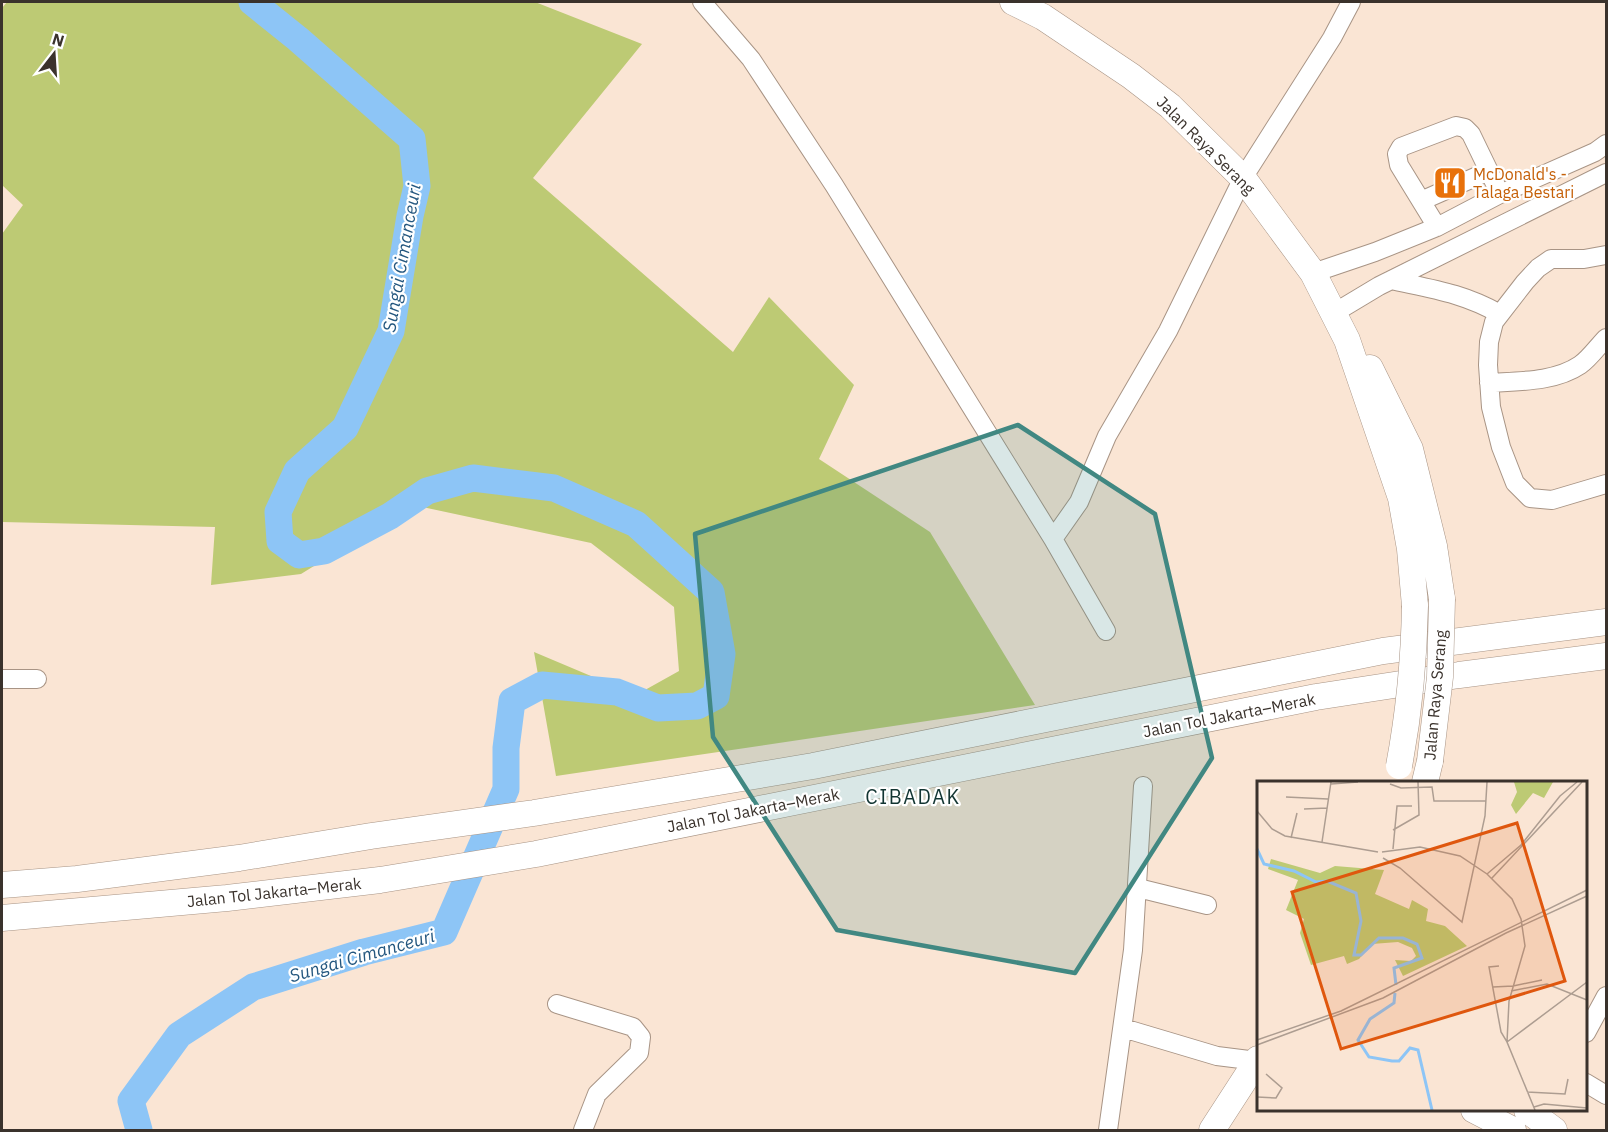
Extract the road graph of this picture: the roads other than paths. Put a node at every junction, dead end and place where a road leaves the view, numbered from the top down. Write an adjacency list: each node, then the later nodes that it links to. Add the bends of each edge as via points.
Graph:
1 (702, 2): 22 (street, via 751,58)
2 (1012, 2): 7 (highway, Jalan Raya Serang, via 1043,16 1170,106)
3 (1351, 2): 7 (street)
4 (1606, 144): 8 (street)
5 (1489, 171): 8 (street); 9 (street); 9 (street, via 1471,134 1459,126 1401,147 1397,154 1399,165)
6 (1606, 173): 13 (street)
7 (1244, 178): 14 (highway, Jalan Raya Serang); 22 (street, via 1168,331 1107,436 1079,502)
8 (1500, 194): 10 (street)
9 (1421, 201): 10 (street)
10 (1437, 227): 11 (street)
11 (1394, 244): 13 (street); 14 (street)
12 (1606, 255): 17 (street, via 1551,259 1524,282)
13 (1408, 272): 15 (street)
14 (1314, 273): 16 (highway, Jalan Raya Serang)
15 (1391, 280): 16 (street); 17 (street, via 1457,294)
16 (1334, 313): 19 (highway, Jalan Raya Serang)
17 (1500, 314): 20 (street, via 1489,342)
18 (1606, 338): 20 (street, via 1580,365 1558,374)
19 (1347, 340): 28 (highway, Jalan Raya Serang, bridge, via 1373,371 1410,449 1434,546 1442,599 1440,677); 29 (highway, Jalan Raya Serang, bridge, via 1401,498 1410,549 1414,638 1408,715)
20 (1489, 383): 21 (street, via 1501,447 1515,483 1530,498 1552,500)
21 (1606, 484)
22 (1053, 539): 24 (street)
23 (1606, 622): 31 (highway, Jalan Tol Jakarta–Merak, via 1383,651 813,766 534,813 239,858)
24 (1106, 631)
25 (1606, 656): 34 (highway, Jalan Tol Jakarta–Merak, via 1316,697 536,854 380,880)
26 (37, 679): 27 (street)
27 (2, 680)
28 (1427, 772)
29 (1397, 774)
30 (1143, 786): 32 (street)
31 (2, 885)
32 (1138, 888): 33 (street); 37 (street)
33 (1207, 905)
34 (2, 918)
35 (1606, 996): 38 (street)
36 (557, 1004): 46 (street, via 633,1027 641,1036 639,1053 597,1094)
37 (1123, 1028): 39 (street, via 1217,1056); 47 (street)
38 (1587, 1031)
39 (1257, 1060)
40 (1257, 1063): 42 (highway)
41 (1587, 1084): 43 (street)
42 (1248, 1092): 48 (highway)
43 (1606, 1095)
44 (1476, 1111): 49 (highway)
45 (1528, 1111): 50 (highway)
46 (583, 1131)
47 (1108, 1131)
48 (1212, 1131)
49 (1514, 1131)
50 (1554, 1131)

